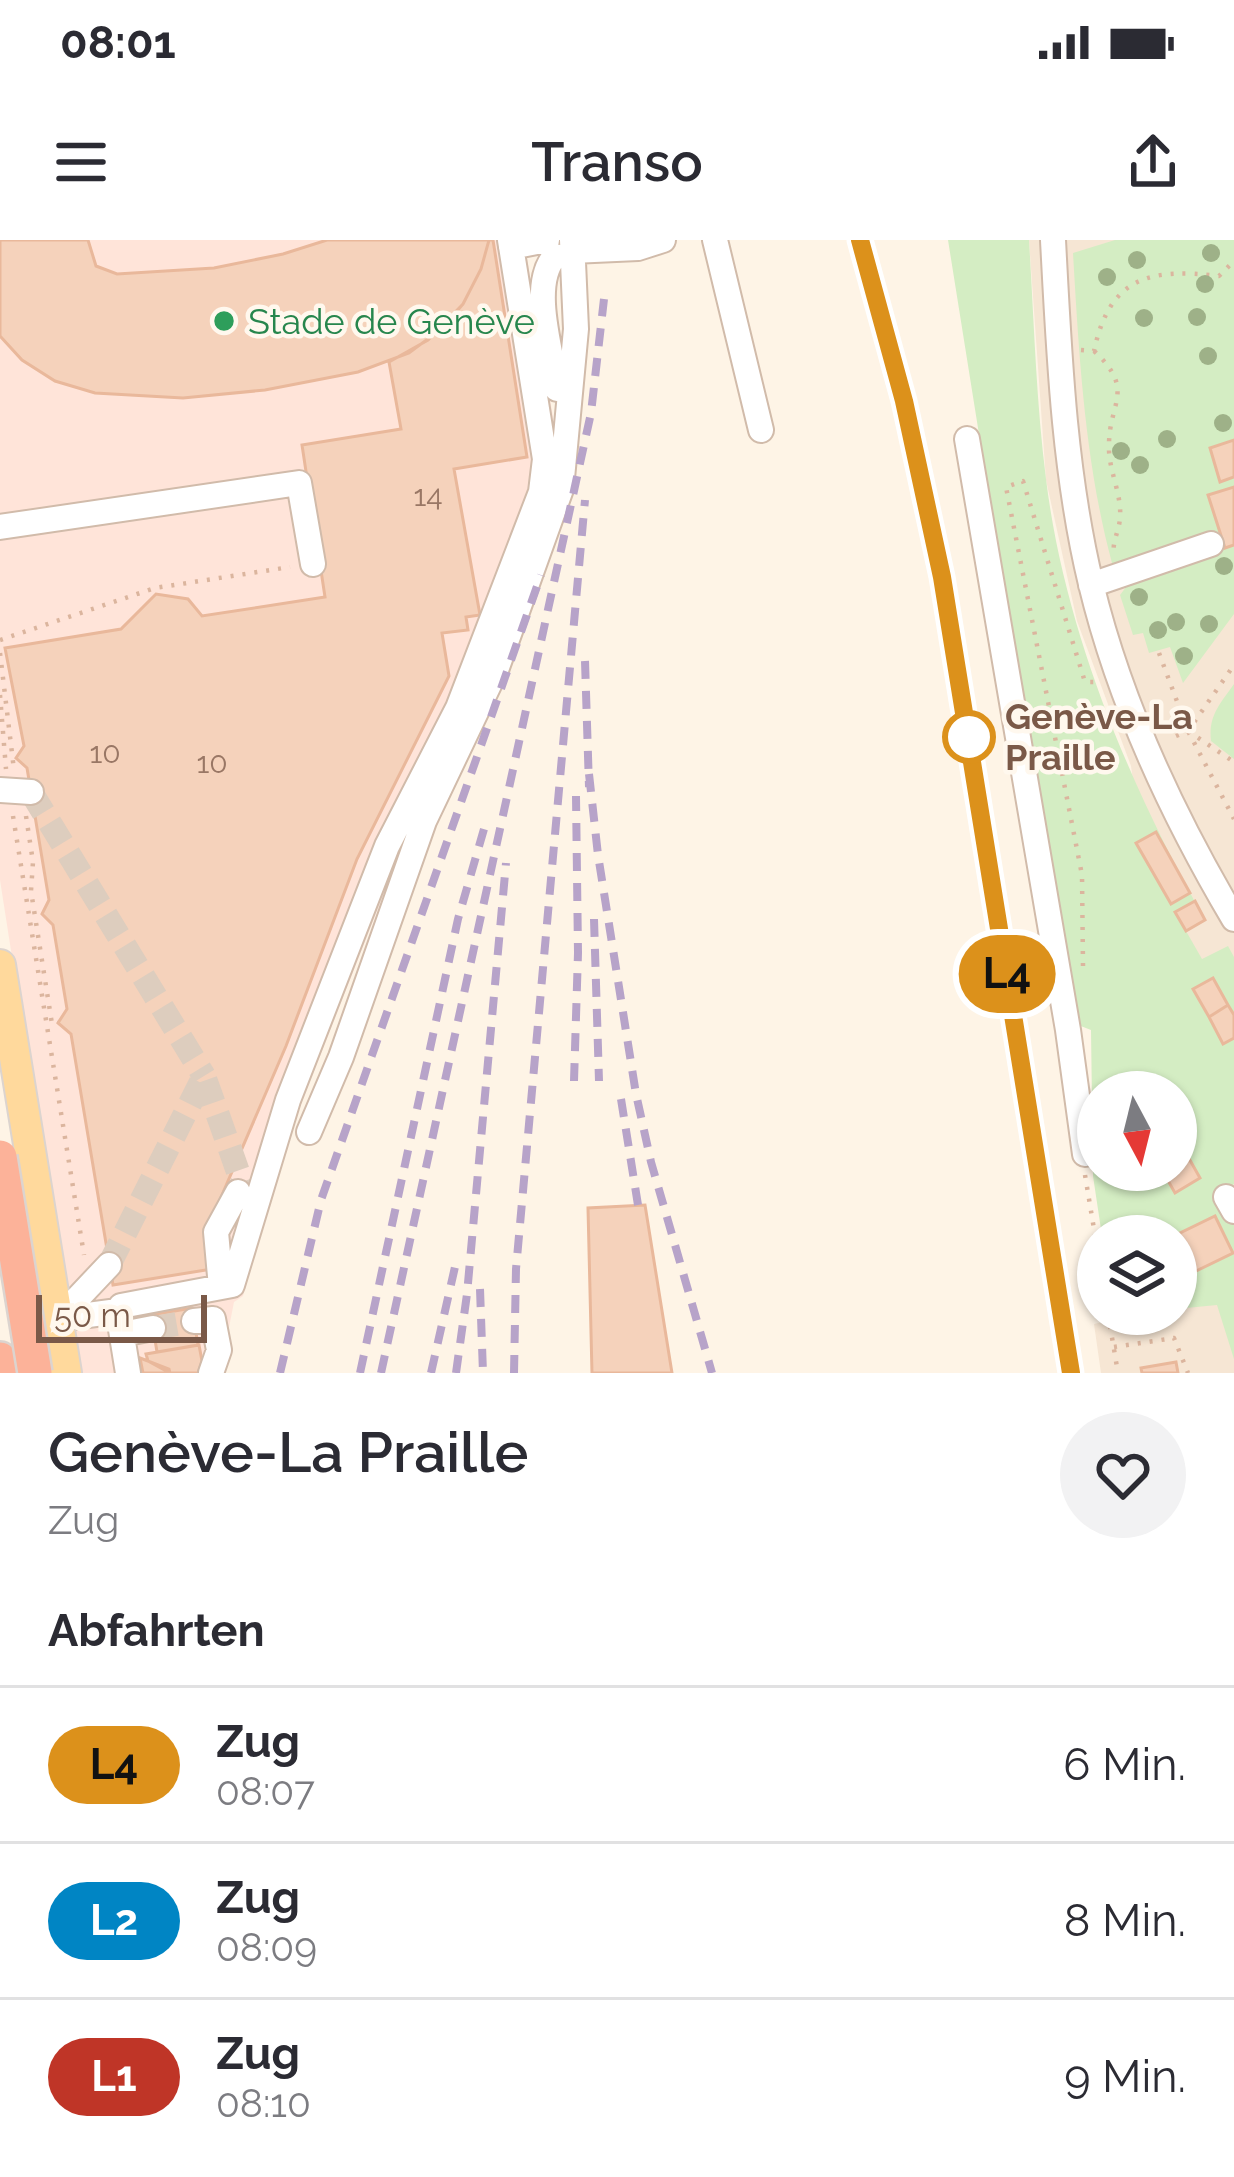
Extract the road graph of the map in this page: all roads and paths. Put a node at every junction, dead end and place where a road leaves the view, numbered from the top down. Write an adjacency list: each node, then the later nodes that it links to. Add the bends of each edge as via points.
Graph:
1 (663, 240): 5 (street, via 638,248)
2 (715, 240): 10 (street)
3 (1053, 240): 16 (street, via 1076,511)
4 (511, 243): 5 (street); 9 (street)
5 (562, 247): 9 (street, via 543,274 542,292)
6 (1234, 261): 8 (path, via 1220,276 1144,277 1125,288 1107,306)
7 (1076, 350): 8 (path)
8 (1094, 351): 15 (path, via 1119,386 1108,442 1120,498 1112,548)
9 (555, 390): 33 (street, via 566,473); 38 (street, via 542,492 458,708 387,846 288,1100 232,1285)
10 (761, 430)
11 (967, 439): 32 (street)
12 (0, 527): 14 (street, via 299,483)
13 (1211, 544): 15 (street)
14 (313, 564): 17 (path, via 156,591)
15 (1134, 570): 16 (street)
16 (1091, 585): 21 (street)
17 (0, 640)
18 (0, 652): 26 (path)
19 (1159, 653): 23 (path)
20 (1234, 665): 23 (path)
21 (1120, 676): 28 (street); 30 (path, via 1085,682 1023,481 1006,488 1082,875)
22 (0, 695): 26 (path)
23 (1188, 731): 24 (path); 25 (path); 27 (path)
24 (1176, 736)
25 (1234, 762)
26 (15, 791): 31 (path, via 34,862 31,891 52,1024); 37 (path)
27 (1234, 819)
28 (1234, 919)
29 (0, 965): 39 (main road)
30 (1083, 979)
31 (58, 1023)
32 (1077, 1104)
33 (309, 1132)
34 (0, 1157): 48 (highway, bridge)
35 (238, 1192): 38 (street, via 216,1232)
36 (109, 1265): 37 (street)
37 (89, 1285): 39 (street)
38 (221, 1287): 40 (street, via 124,1304)
39 (58, 1319): 40 (street); 45 (main road, via 37,1344); 49 (main road)
40 (120, 1322): 42 (street); 50 (street)
41 (194, 1322): 51 (street, via 213,1319 219,1350)
42 (154, 1328)
43 (1112, 1335): 44 (path)
44 (1114, 1347): 52 (path); 53 (path, via 1174,1338)
45 (0, 1350)
46 (0, 1359): 47 (highway)
47 (2, 1373)
48 (35, 1373)
49 (66, 1373)
50 (128, 1373)
51 (211, 1373)
52 (1118, 1373)
53 (1188, 1373)

